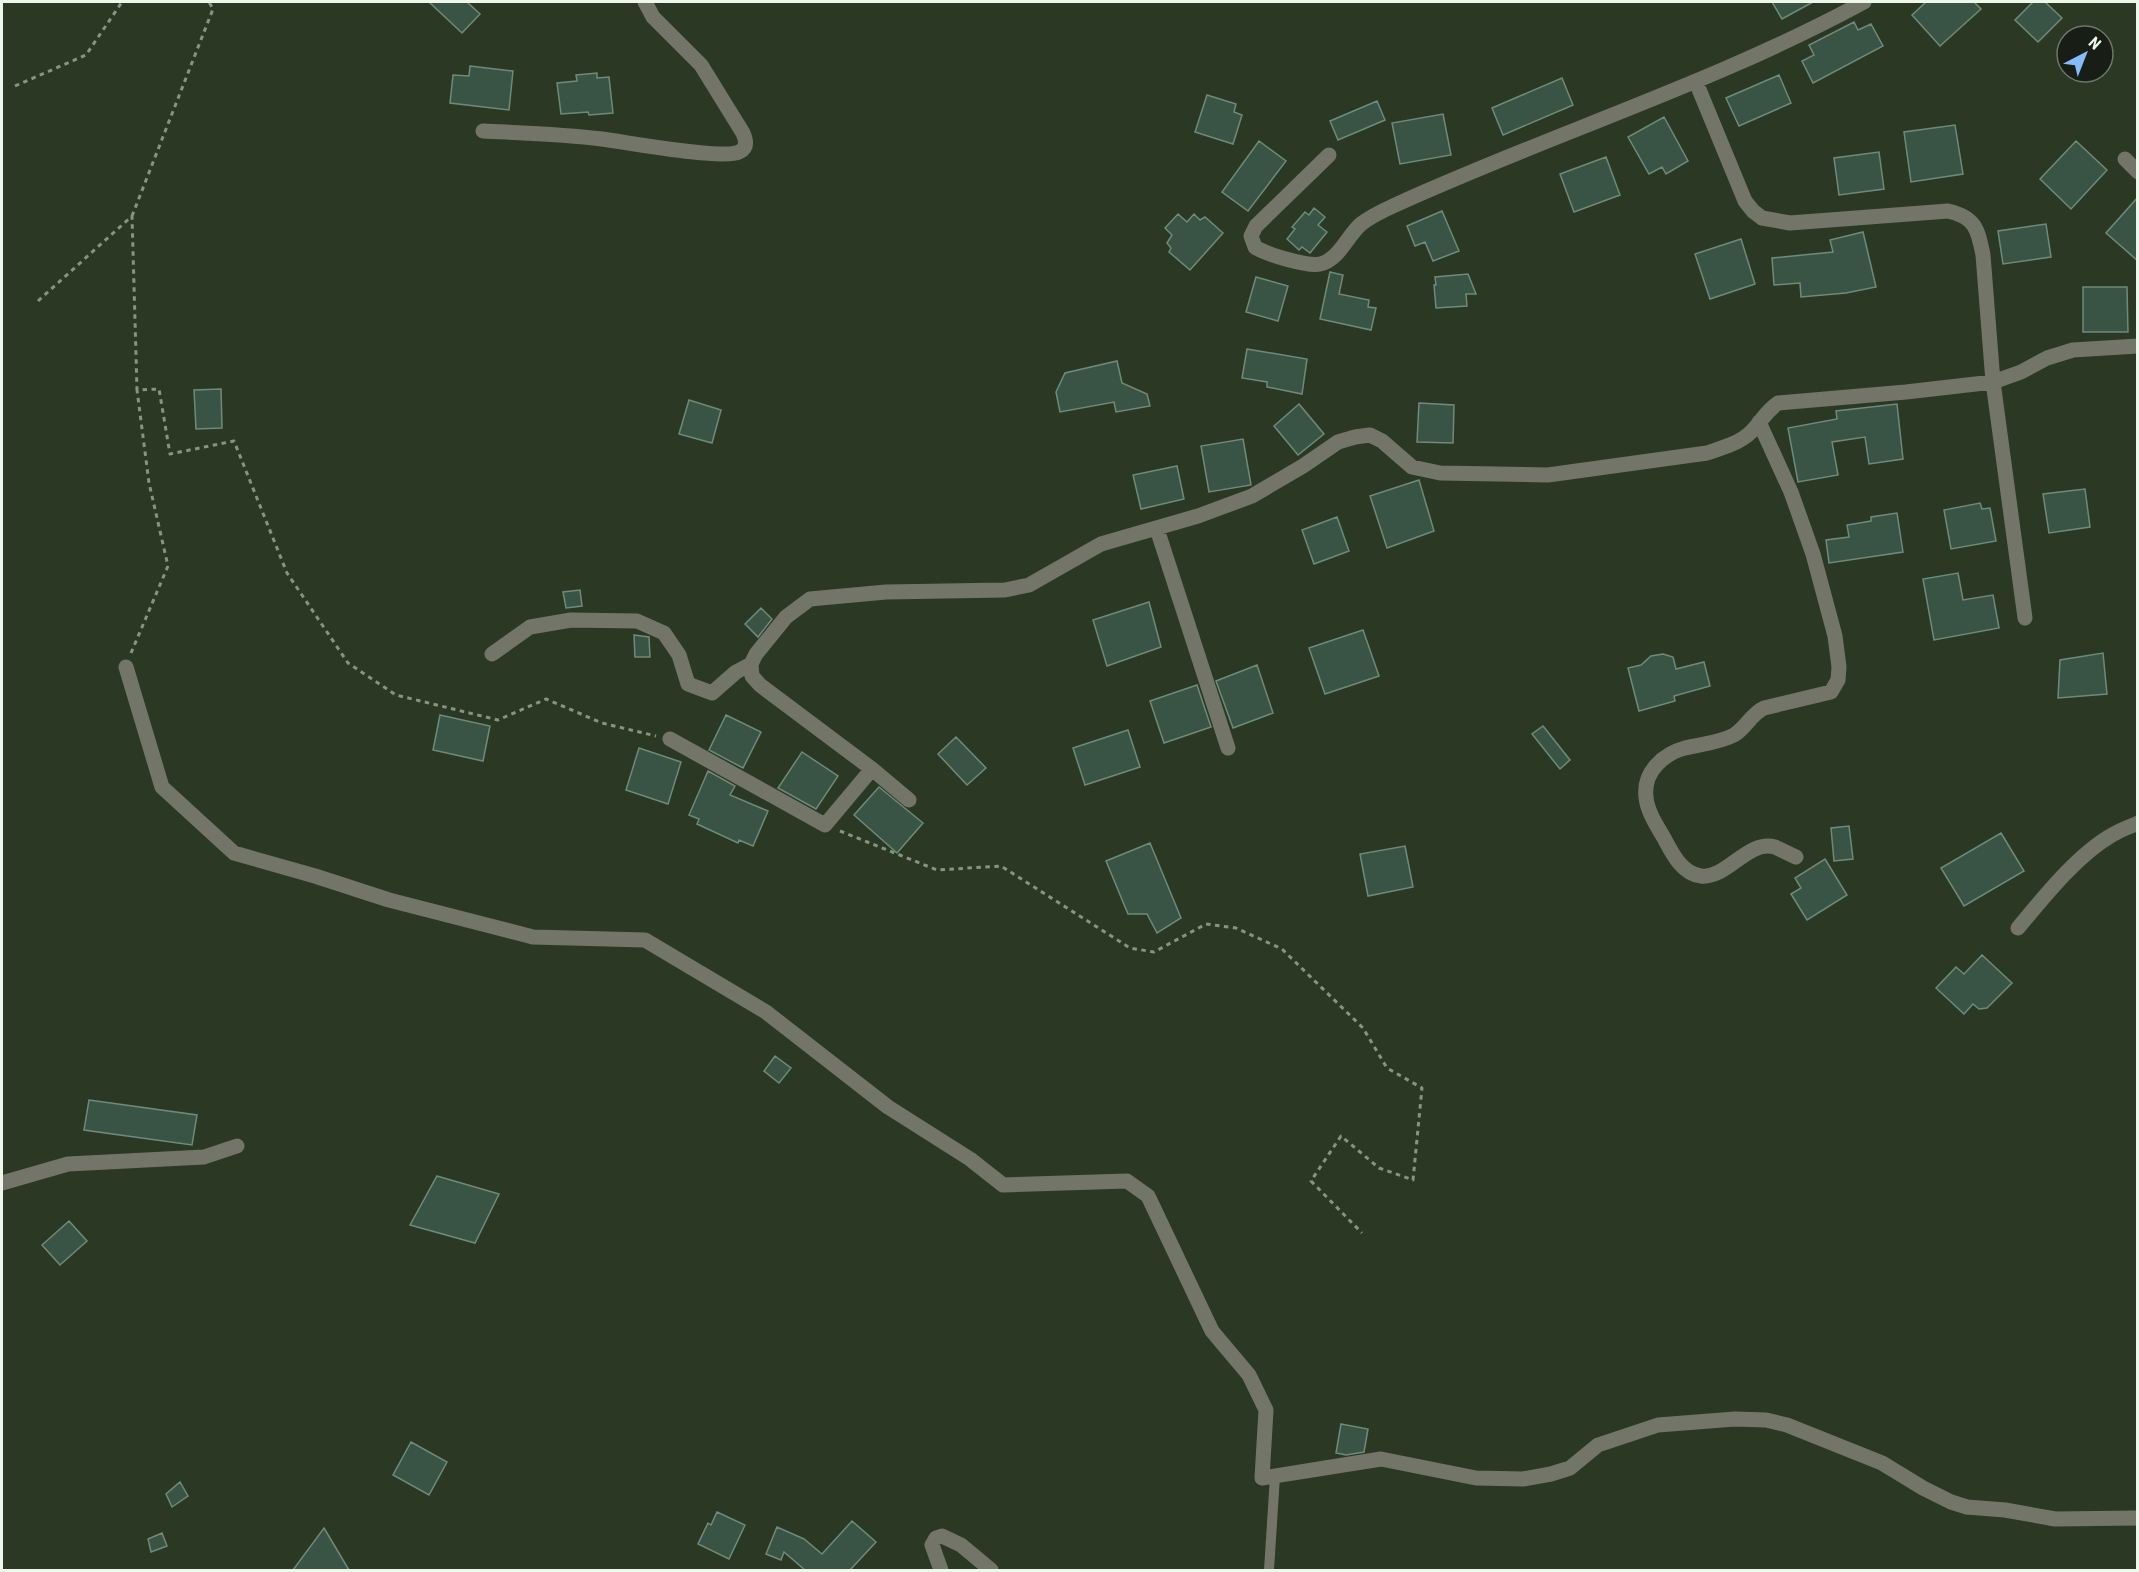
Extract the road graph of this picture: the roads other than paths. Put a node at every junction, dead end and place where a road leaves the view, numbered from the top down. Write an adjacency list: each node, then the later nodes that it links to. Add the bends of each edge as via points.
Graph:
1 (645, 2): 4 (street, via 653,17 701,65 743,133 745,148 738,153 718,154 601,139)
2 (1864, 2): 3 (street)
3 (1696, 81): 5 (street, via 1391,207 1360,225 1323,264 1312,265 1255,247 1251,236 1256,226); 9 (street, via 1745,201 1762,218 1790,223 1948,211 1968,217 1980,237 1983,255)
4 (483, 131)
5 (1329, 155)
6 (2125, 159): 7 (street)
7 (2138, 172)
8 (2138, 346): 9 (street, via 2073,350)
9 (1993, 382): 10 (street, via 1778,403); 12 (street)
10 (1759, 422): 11 (street, via 1750,433 1707,453 1548,475 1440,473 1412,466 1370,435 1354,437 1338,442 1252,496); 21 (street, via 1791,492 1813,554 1839,653 1838,680 1831,693 1764,708 1729,737 1668,755 1654,766 1647,779 1646,797 1656,824 1688,872 1709,876 1750,852 1773,846)
11 (1157, 529): 14 (street, via 1101,544 1029,585 1005,590 886,592 810,599 786,617); 17 (street)
12 (2025, 618)
13 (492, 654): 14 (street, via 530,627 571,620 637,621 664,633 679,655 688,684 712,693)
14 (751, 664): 18 (street, via 752,676 760,685)
15 (126, 667): 25 (street, via 162,787 234,853 389,900 533,937 645,940 766,1012 888,1107 1003,1185 1127,1181 1148,1196 1212,1331 1250,1375 1266,1410 1262,1478)
16 (670, 739): 18 (street, via 825,825)
17 (1228, 748)
18 (872, 769): 19 (street)
19 (909, 800)
20 (2138, 823): 22 (street, via 2111,835 2085,856 2049,890)
21 (1796, 857)
22 (2018, 928)
23 (237, 1146): 24 (street, via 204,1156 68,1164)
24 (2, 1183)
25 (1275, 1476): 26 (street, via 1381,1458 1476,1478 1523,1479 1570,1468 1598,1445 1658,1425 1766,1420 1882,1463 1923,1488 1967,1507 2055,1519); 29 (lane)
26 (2138, 1518)
27 (941, 1570): 28 (street, via 932,1545 942,1536 961,1545)
28 (991, 1570)
29 (1269, 1570)

